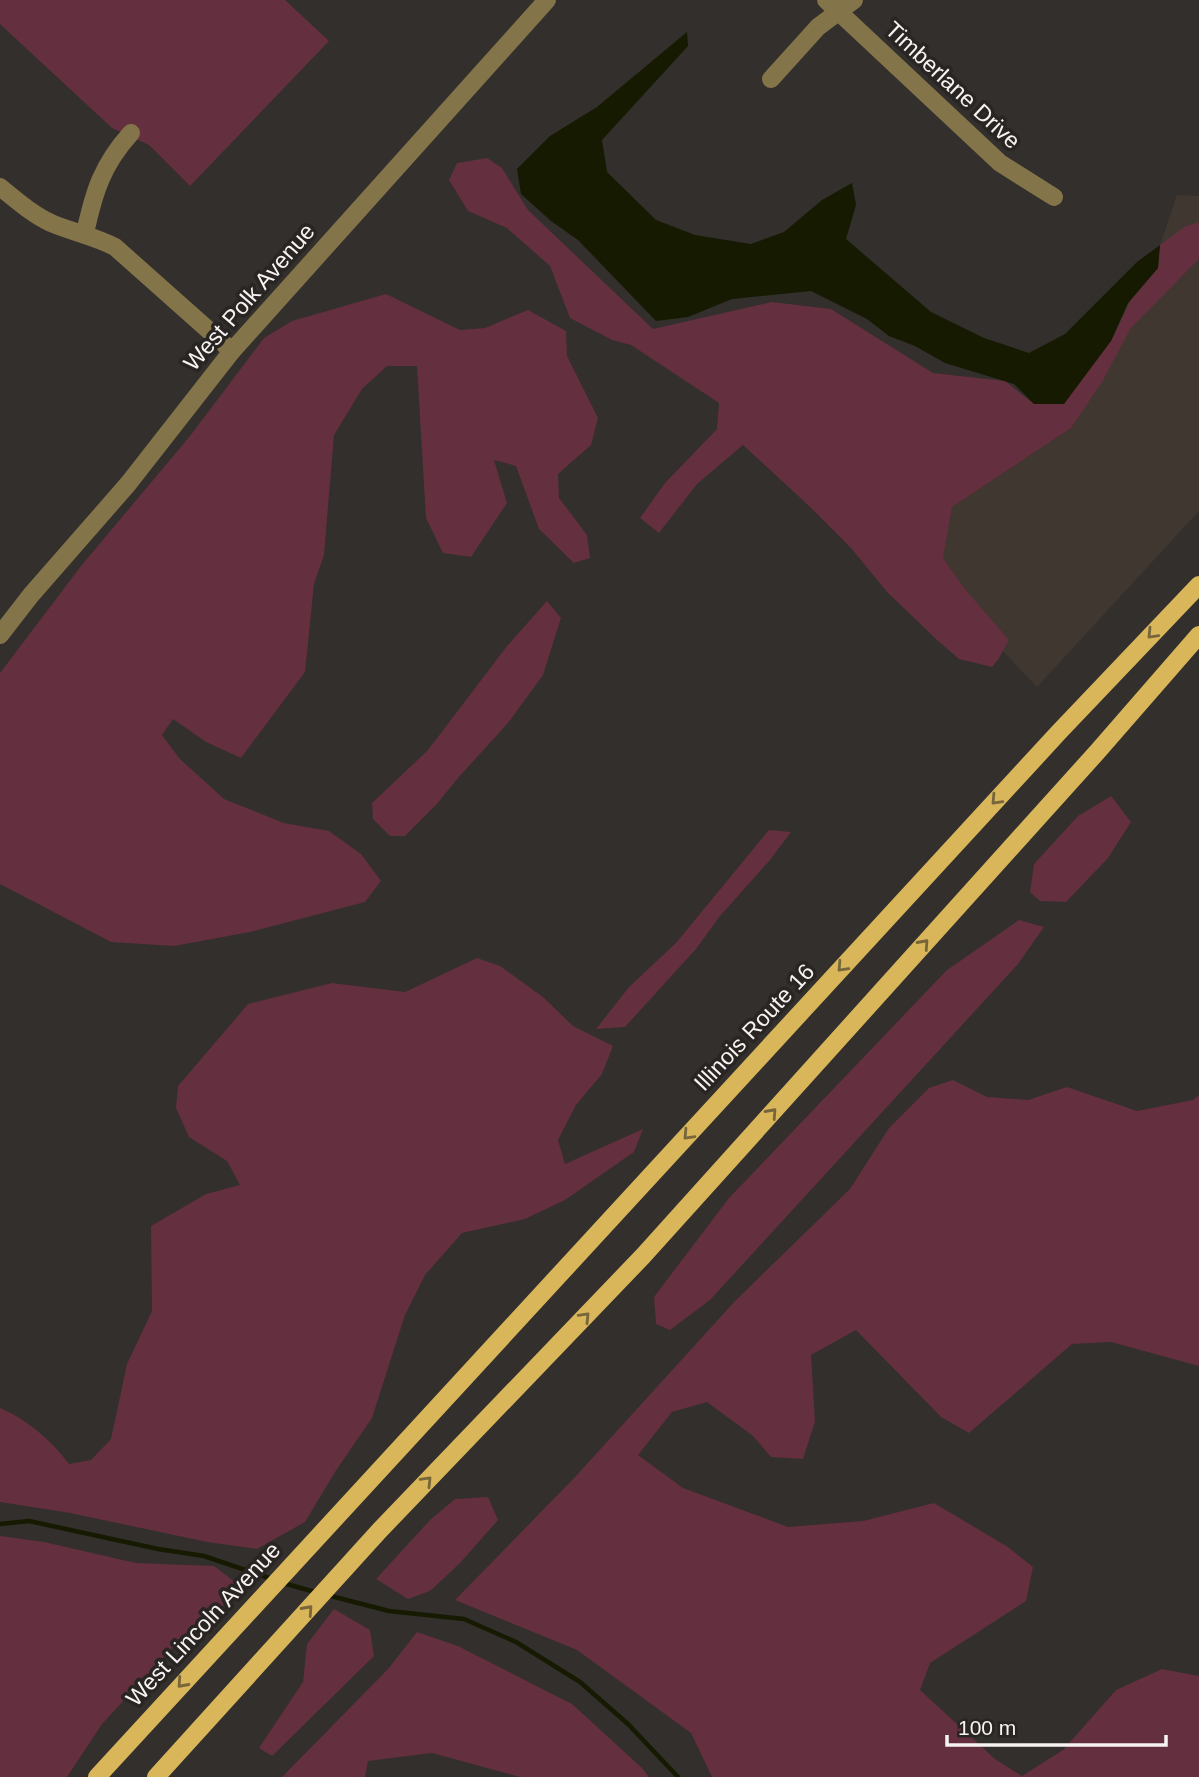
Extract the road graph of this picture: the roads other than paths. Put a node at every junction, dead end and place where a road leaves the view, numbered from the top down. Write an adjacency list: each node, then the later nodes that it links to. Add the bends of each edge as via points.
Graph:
1 (547, 0): 9 (street, West Polk Avenue)
2 (854, 0): 3 (street)
3 (832, 6): 4 (street); 7 (street, Timberlane Drive, via 1000,163)
4 (771, 79)
5 (131, 133): 8 (street, via 99,178)
6 (0, 187): 8 (street, via 33,213)
7 (1054, 197)
8 (85, 233): 9 (street, via 115,247)
9 (232, 351): 11 (street, West Polk Avenue, via 128,484)
10 (1199, 585): 13 (main road, Illinois Route 16, one-way to 13)
11 (0, 635)
12 (1199, 635): 15 (main road, one-way to 12, via 380,1530 643,1256)
13 (347, 1505): 14 (main road, West Lincoln Avenue, one-way to 14)
14 (97, 1777)
15 (156, 1777)

